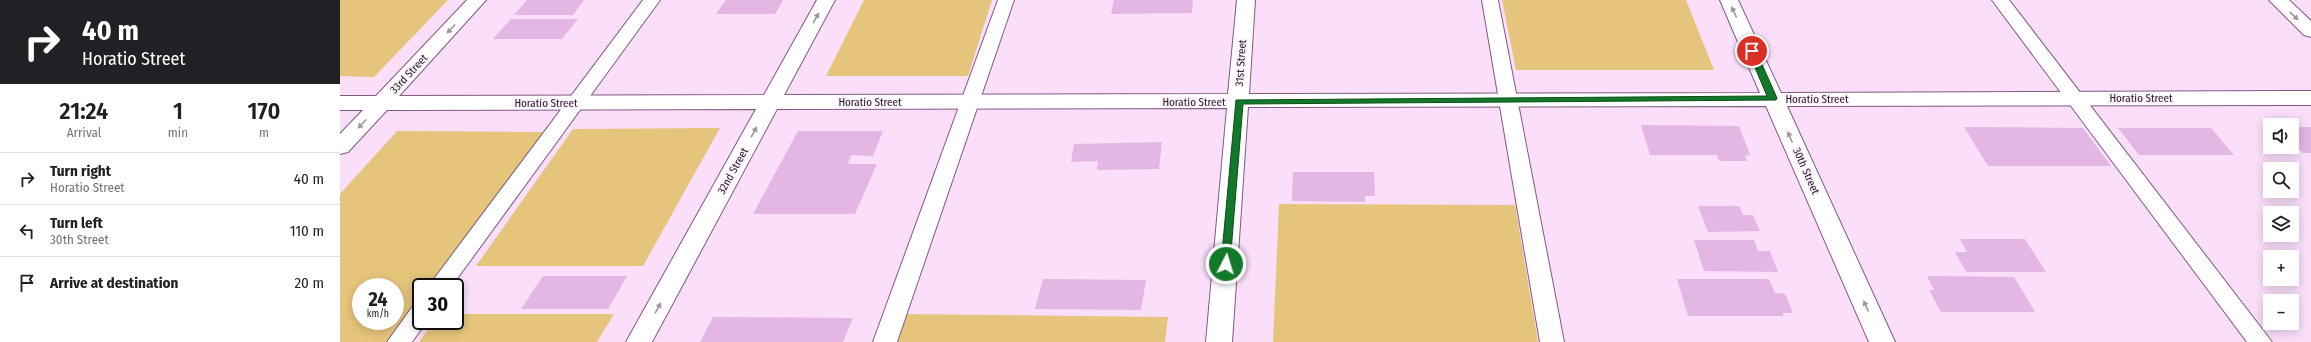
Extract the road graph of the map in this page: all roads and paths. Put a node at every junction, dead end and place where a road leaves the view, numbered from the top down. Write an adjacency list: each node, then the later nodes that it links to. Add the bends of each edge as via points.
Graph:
1 (477, 0): 20 (street, 33rd Street, one-way to 20)
2 (652, 0): 16 (lane)
3 (826, 0): 17 (street, 32nd Street, one-way to 3)
4 (1006, 0): 15 (lane)
5 (1246, 0): 18 (street, 31st Street)
6 (1490, 0): 14 (lane)
7 (1729, 0): 11 (street, 30th Street, one-way to 7)
8 (2000, 0): 12 (lane)
9 (2278, 0): 10 (street, one-way to 10)
10 (2311, 31)
11 (1773, 98): 12 (street, Horatio Street); 14 (street, Horatio Street); 29 (street, 30th Street, one-way to 11)
12 (2075, 98): 13 (street, Horatio Street); 30 (lane)
13 (2311, 98)
14 (1509, 100): 18 (street, Horatio Street); 28 (lane)
15 (971, 101): 17 (street, Horatio Street); 18 (street, Horatio Street); 26 (lane)
16 (575, 102): 17 (street, Horatio Street); 20 (street, Horatio Street); 22 (lane)
17 (771, 102): 25 (street, 32nd Street, one-way to 17)
18 (1239, 102): 27 (street, 31st Street)
19 (340, 103): 20 (street, Horatio Street)
20 (381, 103): 21 (street, 33rd Street, one-way to 21)
21 (340, 147)
22 (446, 278)
23 (412, 324): 24 (lane)
24 (399, 342)
25 (639, 342)
26 (885, 342)
27 (1219, 342)
28 (1552, 342)
29 (1882, 342)
30 (2260, 342)

